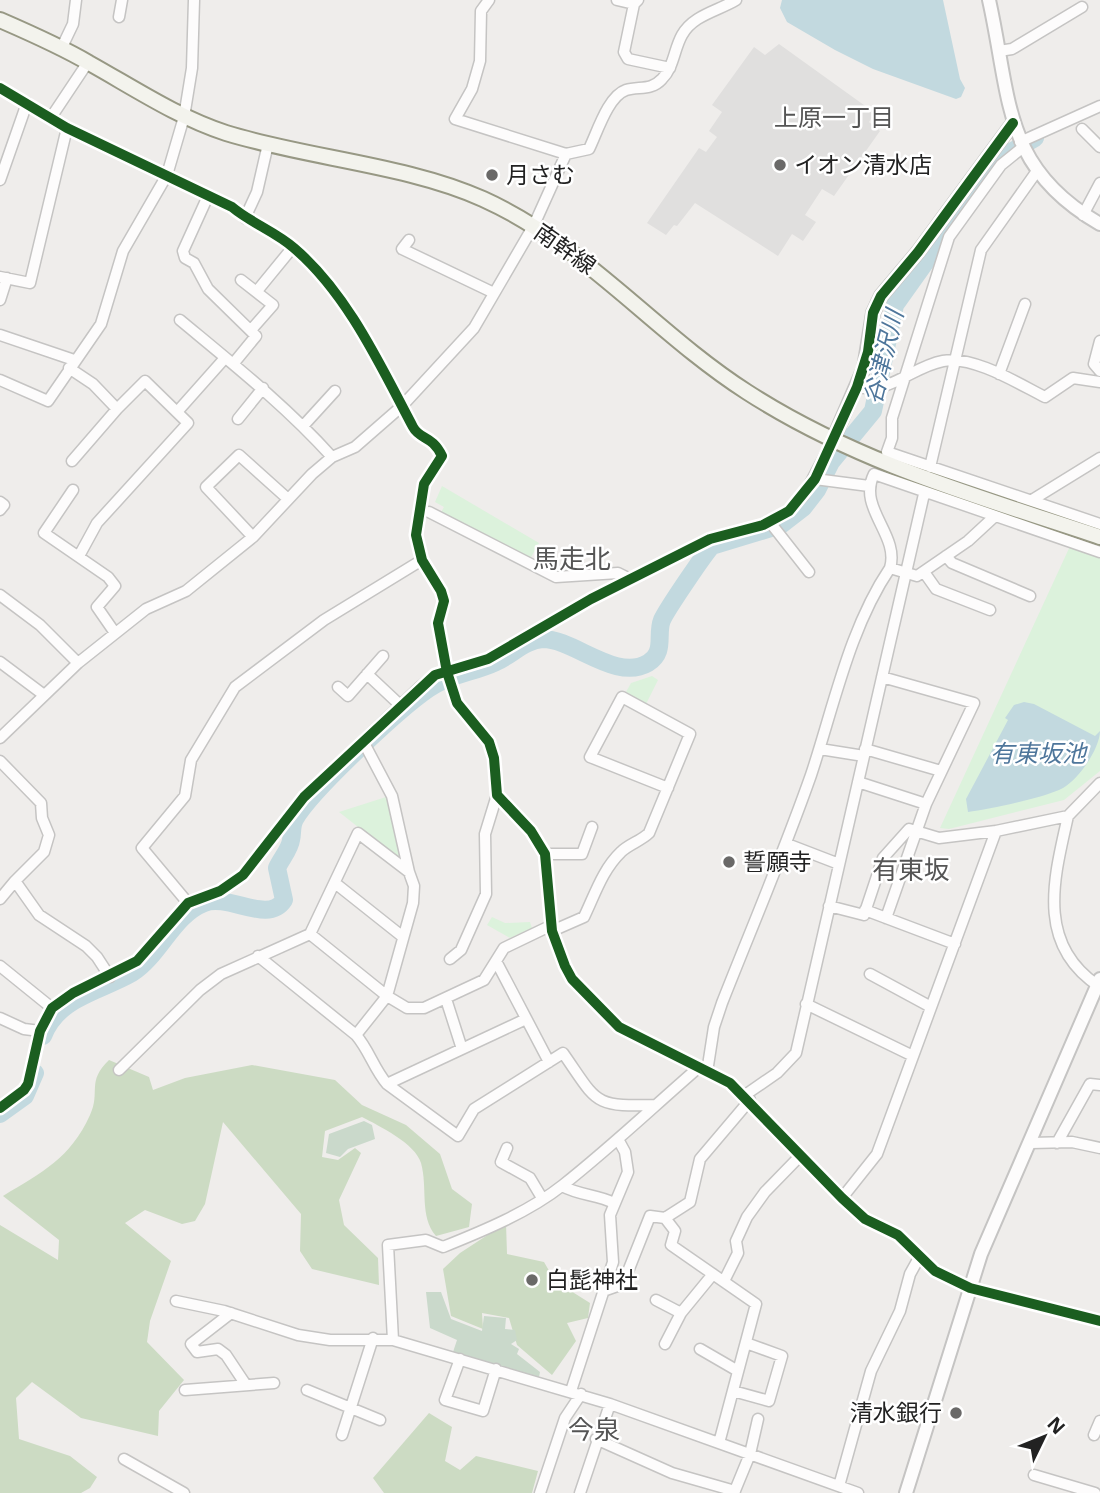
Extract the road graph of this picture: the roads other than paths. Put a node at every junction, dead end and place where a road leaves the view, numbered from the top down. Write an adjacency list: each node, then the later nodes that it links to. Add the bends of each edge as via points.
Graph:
1 (76, 0): 12 (street, via 73,24)
2 (122, 0): 10 (street)
3 (194, 0): 20 (street, via 192,68)
4 (489, 0): 27 (street, via 481,11 475,79 455,119)
5 (617, 0): 8 (street)
6 (736, 0): 15 (street, via 702,15 682,33)
7 (989, 0): 13 (street)
8 (636, 2): 15 (street, via 624,52 628,59)
9 (1082, 7): 13 (street, via 1012,49)
10 (119, 17)
11 (0, 20): 12 (main road, 南幹線)
12 (62, 47): 14 (main road, 南幹線)
13 (999, 51): 21 (street)
14 (88, 62): 19 (street); 20 (main road, 南幹線)
15 (670, 68): 27 (street, via 651,87 625,90 615,98 589,149)
16 (0, 88): 17 (street)
17 (27, 103): 19 (street); 30 (street)
18 (1100, 106): 25 (street)
19 (52, 116): 22 (street)
20 (184, 117): 24 (main road, 南幹線); 29 (street)
21 (1013, 123): 25 (street); 57 (street, via 881,296)
22 (67, 128): 29 (street); 39 (street, via 30,284)
23 (1082, 129): 26 (street)
24 (268, 144): 34 (street, via 257,192); 36 (main road, 南幹線, via 438,183 482,198)
25 (1021, 145): 28 (street); 54 (street, via 949,237)
26 (1100, 147)
27 (566, 154): 36 (street)
28 (1037, 171): 33 (street); 49 (street, via 981,250)
29 (167, 175): 32 (street); 51 (street, via 123,250 101,324)
30 (0, 180)
31 (1100, 183): 33 (street)
32 (208, 196): 34 (street); 46 (street, via 183,251 185,258 194,262 208,289)
33 (1083, 215): 35 (street)
34 (245, 218): 38 (street)
35 (1100, 224)
36 (534, 225): 42 (street); 65 (main road, 南幹線, via 590,264 726,377)
37 (409, 240): 42 (street, via 402,250)
38 (293, 247): 41 (street); 60 (street, via 337,296)
39 (4, 277): 43 (street)
40 (241, 279): 41 (street)
41 (257, 291): 46 (street, via 273,304)
42 (494, 293): 60 (street, via 460,346)
43 (0, 300)
44 (1025, 304): 53 (street)
45 (180, 320): 50 (street)
46 (251, 330): 50 (street, via 256,335)
47 (0, 335): 51 (street)
48 (1100, 341): 52 (street, via 1094,364)
49 (954, 360): 53 (street); 54 (street); 69 (street)
50 (229, 361): 58 (street); 62 (street)
51 (71, 364): 55 (street, via 48,401); 61 (street)
52 (1100, 370)
53 (999, 374): 56 (street, via 1045,397 1073,378)
54 (907, 377): 57 (street, via 886,388); 69 (street, via 892,418 887,452)
55 (0, 380)
56 (1100, 382)
57 (857, 387): 65 (street)
58 (263, 388): 63 (street); 64 (street)
59 (335, 391): 64 (street)
60 (402, 406): 66 (street, via 355,447); 87 (street, via 415,432 436,442 442,456 421,497 416,524)
61 (117, 409): 62 (street, via 145,382); 68 (street)
62 (177, 412): 85 (street, via 188,423 97,523)
63 (238, 419)
64 (304, 425): 66 (street)
65 (832, 442): 70 (street); 83 (main road, 南幹線, via 885,465)
66 (332, 457): 74 (street)
67 (1100, 458): 75 (street)
68 (72, 461)
69 (930, 467): 75 (street)
70 (815, 479): 71 (street); 80 (street, via 789,511)
71 (869, 485): 73 (street, via 874,474); 88 (street, via 881,529 892,546)
72 (74, 489): 85 (street, via 44,533)
73 (924, 494): 79 (street); 91 (street)
74 (288, 499): 82 (street); 82 (street, via 239,455 206,487)
75 (1032, 500): 81 (street)
76 (0, 502): 77 (street, via 4,505)
77 (0, 510)
78 (429, 512): 92 (street, via 556,577 618,573)
79 (994, 517): 84 (street); 86 (street)
80 (769, 521): 89 (street); 92 (street, via 710,539)
81 (1100, 524)
82 (253, 537): 96 (street, via 186,591 146,609)
83 (1100, 537)
84 (1100, 552)
85 (79, 556): 96 (street, via 114,586 97,607)
86 (946, 556): 90 (street); 94 (street, via 951,564)
87 (422, 560): 100 (street, via 444,601 438,623); 129 (street, via 324,620 235,687 191,760 185,796 142,848)
88 (890, 568): 91 (street); 109 (street, via 858,631)
89 (809, 572)
90 (924, 572): 91 (street, via 917,576); 95 (street, via 936,589)
91 (905, 573): 102 (street)
92 (630, 579): 100 (street, via 488,659)
93 (0, 596): 99 (street, via 40,625)
94 (1030, 596)
95 (990, 611)
96 (115, 632): 99 (street)
97 (383, 656): 101 (street)
98 (0, 662): 104 (street)
99 (78, 663): 104 (street)
100 (447, 672): 105 (street, via 435,676); 116 (street, via 457,703 489,742 495,758)
101 (367, 674): 103 (street, via 348,696); 105 (street)
102 (882, 677): 110 (street); 112 (street, via 974,703)
103 (338, 687)
104 (44, 695): 106 (street)
105 (400, 705): 108 (street)
106 (4, 726): 107 (street)
107 (0, 738)
108 (363, 741): 125 (street, via 393,796); 129 (street, via 304,797 243,875)
109 (820, 749): 110 (street); 122 (street)
110 (864, 753): 112 (street); 113 (street)
111 (0, 761): 126 (street, via 41,803 49,835 44,852)
112 (941, 771): 117 (street)
113 (858, 782): 117 (street); 124 (street)
114 (1100, 783): 118 (street)
115 (668, 788): 115 (street, via 690,734 622,697 590,757); 133 (street, via 649,833 607,867 584,917)
116 (496, 795): 123 (street, via 531,831); 138 (street, via 485,834 486,894 461,950)
117 (926, 804): 120 (street)
118 (1068, 816): 121 (street); 143 (street, via 1052,903 1057,931 1068,955)
119 (592, 827): 123 (street, via 582,854)
120 (917, 831): 121 (street, via 939,838); 131 (street, via 909,829 883,858); 132 (street)
121 (996, 831): 136 (street)
122 (787, 844): 124 (street); 157 (street, via 722,1003)
123 (545, 854): 133 (street)
124 (839, 864): 130 (street)
125 (410, 872): 127 (street, via 358,833); 135 (street, via 413,903)
126 (15, 881): 128 (street); 142 (street, via 39,915 86,946)
127 (334, 883): 134 (street); 135 (street)
128 (0, 899)
129 (188, 904): 142 (street, via 137,961)
130 (829, 906): 131 (street, via 864,915); 146 (street)
131 (866, 910): 132 (street)
132 (886, 918): 136 (street)
133 (552, 928): 139 (street, via 504,948); 157 (street, via 572,979 619,1027)
134 (310, 934): 137 (street); 144 (street)
135 (403, 937): 144 (street)
136 (955, 944): 147 (street)
137 (258, 957): 152 (street); 156 (street, via 221,974 200,990)
138 (450, 959)
139 (496, 961): 145 (street, via 484,980); 150 (street)
140 (0, 966): 148 (street)
141 (870, 975): 147 (street)
142 (110, 977): 148 (street)
143 (1099, 984): 164 (street)
144 (387, 996): 145 (street, via 407,1008 425,1008); 152 (street)
145 (446, 999): 153 (street)
146 (806, 1004): 154 (street); 160 (street, via 796,1053)
147 (931, 1007): 154 (street)
148 (52, 1008): 151 (street)
149 (0, 1017): 151 (street)
150 (526, 1019): 153 (street); 155 (street)
151 (40, 1031): 162 (street, via 28,1084)
152 (356, 1034): 158 (street)
153 (462, 1049): 158 (street)
154 (914, 1056): 171 (street, via 877,1154)
155 (549, 1062): 158 (street, via 474,1109 458,1136); 161 (street, via 563,1053 592,1096 612,1107)
156 (119, 1070)
157 (703, 1070): 160 (street); 161 (street)
158 (387, 1084)
159 (1100, 1085): 165 (street, via 1090,1084)
160 (747, 1097): 168 (street); 173 (street, via 700,1159 690,1202)
161 (656, 1105): 163 (street)
162 (0, 1108)
163 (619, 1141): 169 (street, via 601,1150); 172 (street, via 628,1171)
164 (1031, 1143): 165 (street); 177 (street)
165 (1057, 1143): 166 (street)
166 (1100, 1148)
167 (507, 1149): 170 (street, via 501,1162 530,1178)
168 (801, 1155): 171 (street); 176 (street, via 747,1217 736,1241 738,1253)
169 (562, 1186): 170 (street); 172 (street)
170 (542, 1198): 185 (street, via 443,1247 426,1240 388,1245)
171 (842, 1198): 174 (street, via 865,1219 898,1235)
172 (614, 1203): 178 (street, via 610,1215 613,1262)
173 (665, 1218): 175 (street, via 675,1231 671,1245); 178 (street, via 650,1216 623,1284)
174 (920, 1256): 177 (street, via 935,1271); 210 (street, via 871,1371)
175 (713, 1274): 176 (street); 182 (street)
176 (724, 1281): 186 (street, via 756,1304)
177 (970, 1288): 183 (street); 216 (street)
178 (603, 1291): 197 (street)
179 (656, 1300): 182 (street)
180 (176, 1301): 181 (street)
181 (231, 1313): 184 (street, via 298,1335 330,1340); 193 (street, via 191,1344 197,1352 218,1349)
182 (681, 1313): 187 (street)
183 (1100, 1321)
184 (373, 1338): 185 (street); 199 (street)
185 (393, 1340): 189 (street)
186 (746, 1343): 191 (street); 196 (street, via 782,1356 769,1401)
187 (665, 1344)
188 (700, 1349): 191 (street)
189 (460, 1359): 190 (street); 190 (street, via 445,1400 483,1411)
190 (496, 1369): 197 (street)
191 (738, 1371): 196 (street)
192 (274, 1383): 193 (street)
193 (246, 1385): 194 (street)
194 (185, 1390)
195 (307, 1390): 199 (street)
196 (733, 1391): 206 (street)
197 (576, 1393): 198 (street); 213 (street)
198 (610, 1404): 205 (street); 206 (street)
199 (351, 1408): 201 (street); 203 (street)
200 (758, 1419): 207 (street)
201 (380, 1420)
202 (1100, 1421): 204 (street)
203 (342, 1435)
204 (1094, 1435)
205 (596, 1439): 211 (street, via 671,1473); 214 (street)
206 (719, 1443): 207 (street)
207 (750, 1454): 210 (street); 211 (street)
208 (124, 1459): 212 (street)
209 (1034, 1475): 217 (street)
210 (839, 1486): 215 (street)
211 (735, 1492)
212 (184, 1493)
213 (540, 1493)
214 (580, 1493)
215 (858, 1493)
216 (906, 1493)
217 (1095, 1493)

